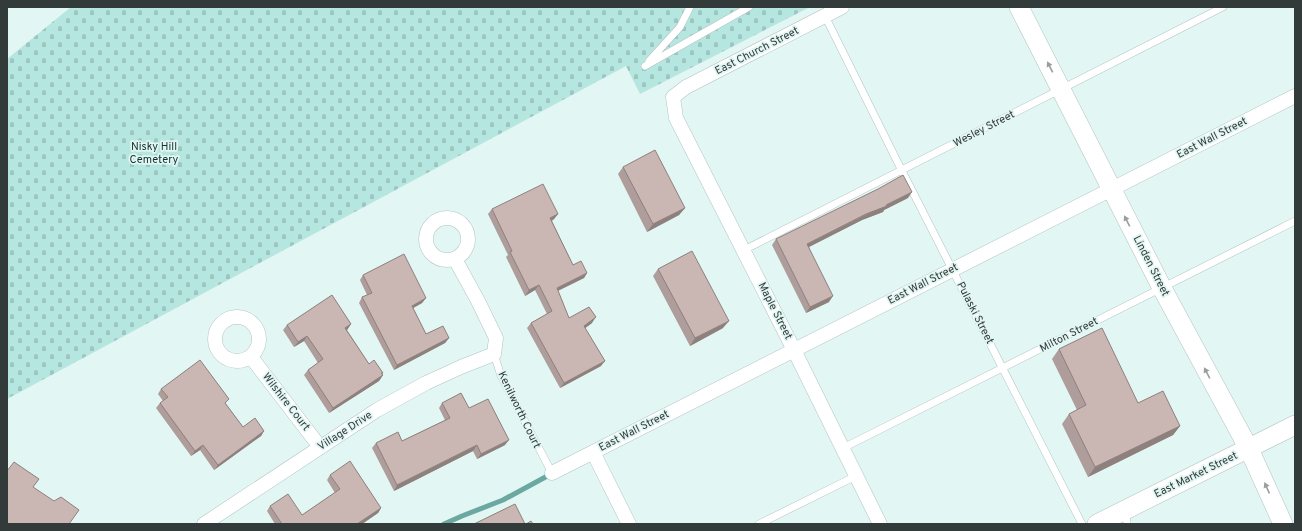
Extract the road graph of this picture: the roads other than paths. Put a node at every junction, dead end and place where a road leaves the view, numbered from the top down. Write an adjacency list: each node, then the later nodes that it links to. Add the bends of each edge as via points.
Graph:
1 (690, 7): 2 (lane, via 680,27 645,66)
2 (750, 7)
3 (842, 7): 6 (street, East Church Street)
4 (1019, 7): 7 (street, Linden Street, one-way to 4)
5 (1223, 7): 7 (lane, Wesley Street)
6 (825, 16): 9 (street, East Church Street, via 686,87); 10 (lane, Pulaski Street)
7 (1060, 89): 10 (lane, Wesley Street); 11 (street, Linden Street)
8 (1295, 96): 11 (street, East Wall Street)
9 (673, 97): 13 (street, Maple Street, via 676,118)
10 (902, 171): 13 (lane, Wesley Street); 15 (lane, Pulaski Street)
11 (1111, 189): 15 (street, East Wall Street); 16 (street, Linden Street, one-way to 11)
12 (1295, 221): 16 (lane, Milton Street)
13 (744, 250): 17 (street, Maple Street)
14 (454, 258): 18 (street, Kenilworth Court, via 496,338)
15 (953, 269): 17 (street, East Wall Street); 20 (lane, Pulaski Street)
16 (1162, 288): 20 (lane, Milton Street); 24 (street, Linden Street, one-way to 16)
17 (794, 350): 23 (street, Maple Street); 25 (street, East Wall Street)
18 (494, 354): 22 (street, Village Drive, via 426,383 377,410); 26 (lane, Kenilworth Court, via 501,376)
19 (251, 357): 22 (street, Wilshire Court)
20 (1003, 368): 23 (lane, Milton Street); 33 (lane, Pulaski Street)
21 (1295, 425): 24 (street, East Market Street)
22 (320, 447): 29 (street, Village Drive)
23 (843, 448): 27 (street, Maple Street)
24 (1249, 449): 28 (street, East Market Street); 35 (street, Linden Street, one-way to 24)
25 (593, 452): 26 (street, East Wall Street); 30 (street)
26 (552, 473)
27 (856, 476): 31 (lane); 32 (street, Maple Street)
28 (1126, 517): 34 (street, East Market Street)
29 (204, 524)
30 (629, 524)
31 (759, 524)
32 (880, 524)
33 (1082, 524)
34 (1097, 524)
35 (1283, 524)

